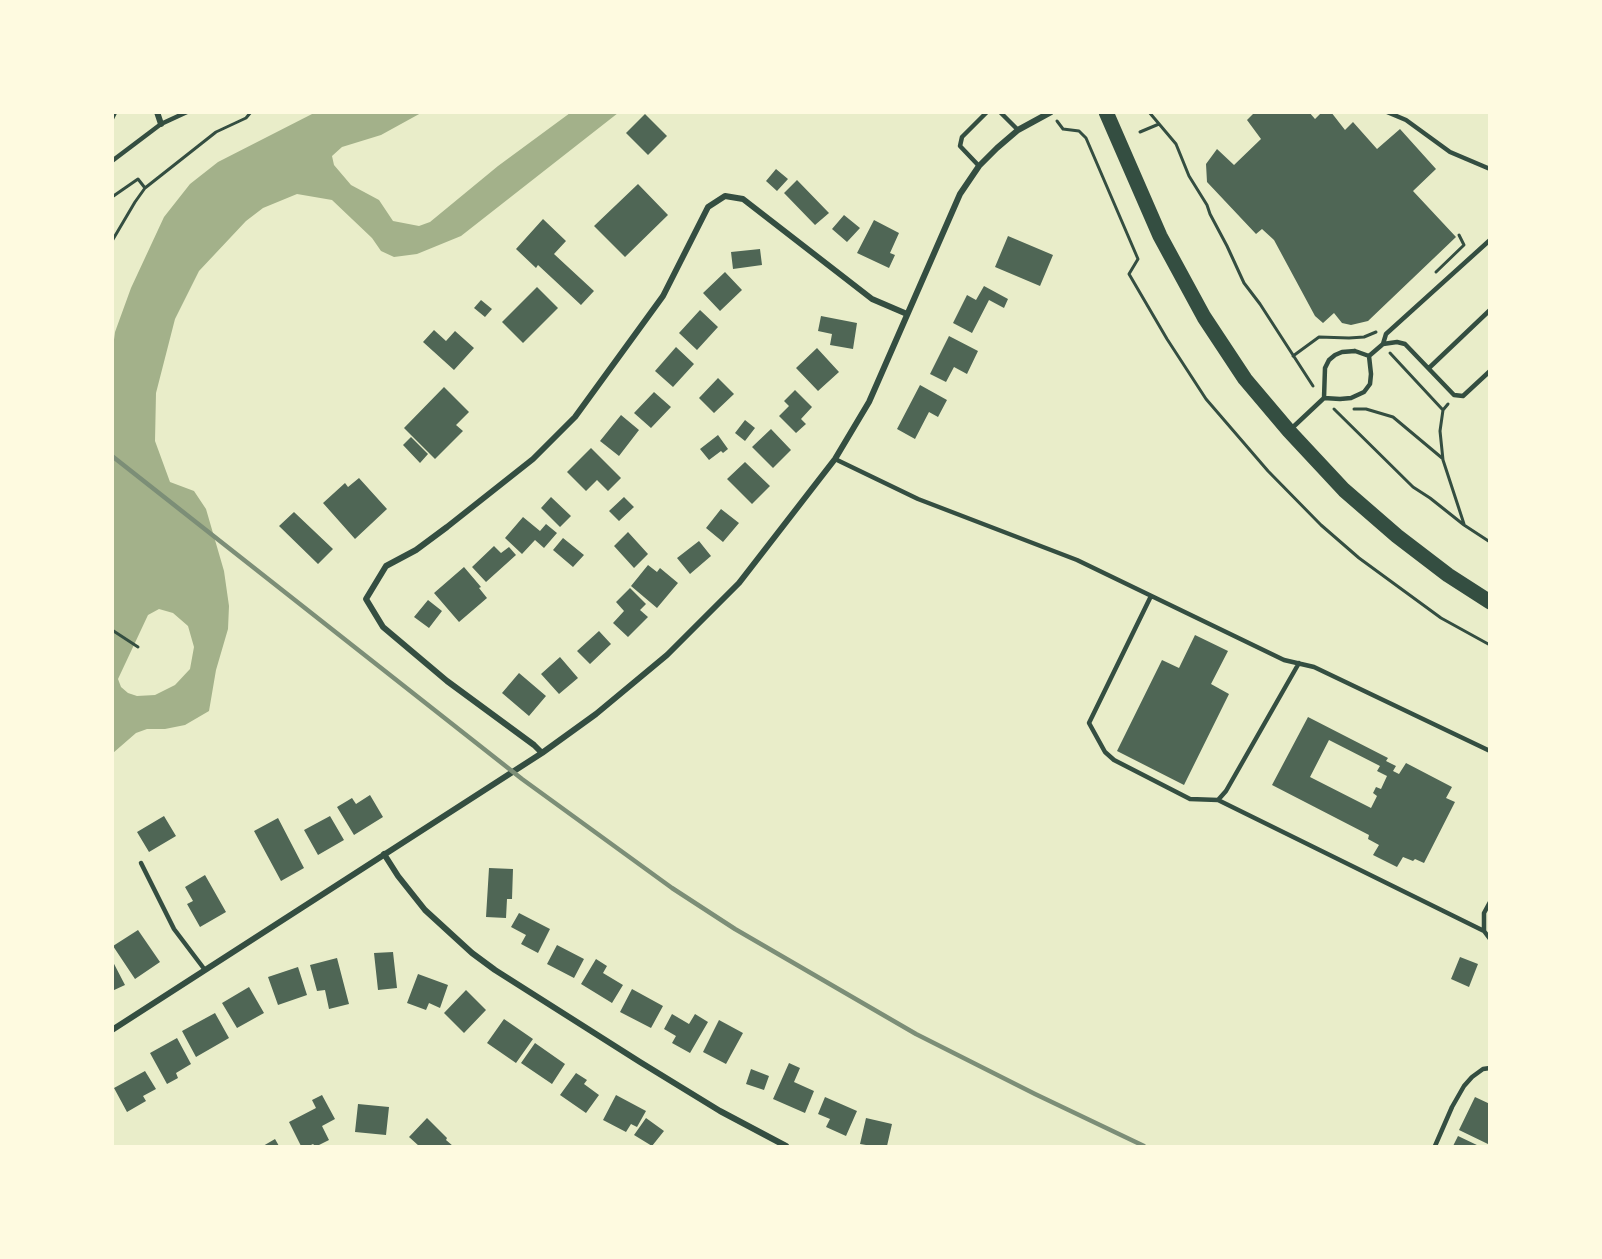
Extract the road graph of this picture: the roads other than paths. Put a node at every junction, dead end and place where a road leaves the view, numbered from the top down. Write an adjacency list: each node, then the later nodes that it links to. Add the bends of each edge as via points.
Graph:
1 (157, 112): 8 (street)
2 (187, 112): 8 (lane)
3 (987, 112): 11 (lane, via 962,137 960,146)
4 (1000, 112): 9 (lane)
5 (1051, 112): 9 (street)
6 (1106, 112): 21 (main road, via 1160,236 1204,317 1245,379)
7 (1387, 112): 12 (lane, via 1406,120 1449,153)
8 (161, 124): 10 (lane)
9 (1018, 130): 11 (street)
10 (112, 161)
11 (979, 166): 15 (street, via 960,194)
12 (1490, 169)
13 (1490, 240): 16 (lane, via 1386,334)
14 (1490, 310): 18 (lane)
15 (907, 314): 22 (street, via 868,402); 27 (street, via 872,299 743,199 725,196 708,207 663,296 575,417 533,459 456,520 416,550 386,566 366,600 383,627)
16 (1383, 344): 17 (lane); 18 (lane, via 1405,344)
17 (1369, 356): 20 (lane, via 1370,384 1364,392 1351,398); 20 (lane, via 1342,352 1329,360)
18 (1428, 368): 19 (lane, via 1454,395 1463,396)
19 (1490, 370)
20 (1324, 398): 21 (lane)
21 (1289, 431): 24 (main road, via 1344,490 1397,536)
22 (835, 459): 23 (lane, via 918,500 1077,560); 27 (street, via 739,583 668,656)
23 (1151, 596): 25 (lane, via 1284,660); 28 (lane, via 1089,723 1114,760 1190,799)
24 (1490, 602)
25 (1299, 663): 26 (lane); 28 (lane)
26 (1490, 751)
27 (542, 753): 29 (street)
28 (1218, 800): 32 (lane)
29 (384, 854): 34 (street); 37 (street, via 425,910 495,970 720,1111)
30 (141, 863): 34 (lane, via 174,929)
31 (1490, 902): 32 (lane, via 1484,913)
32 (1484, 931): 33 (lane)
33 (1490, 939)
34 (205, 970): 35 (street)
35 (112, 1030)
36 (1490, 1068): 38 (lane, via 1483,1069 1464,1086)
37 (786, 1146)
38 (1435, 1146)

